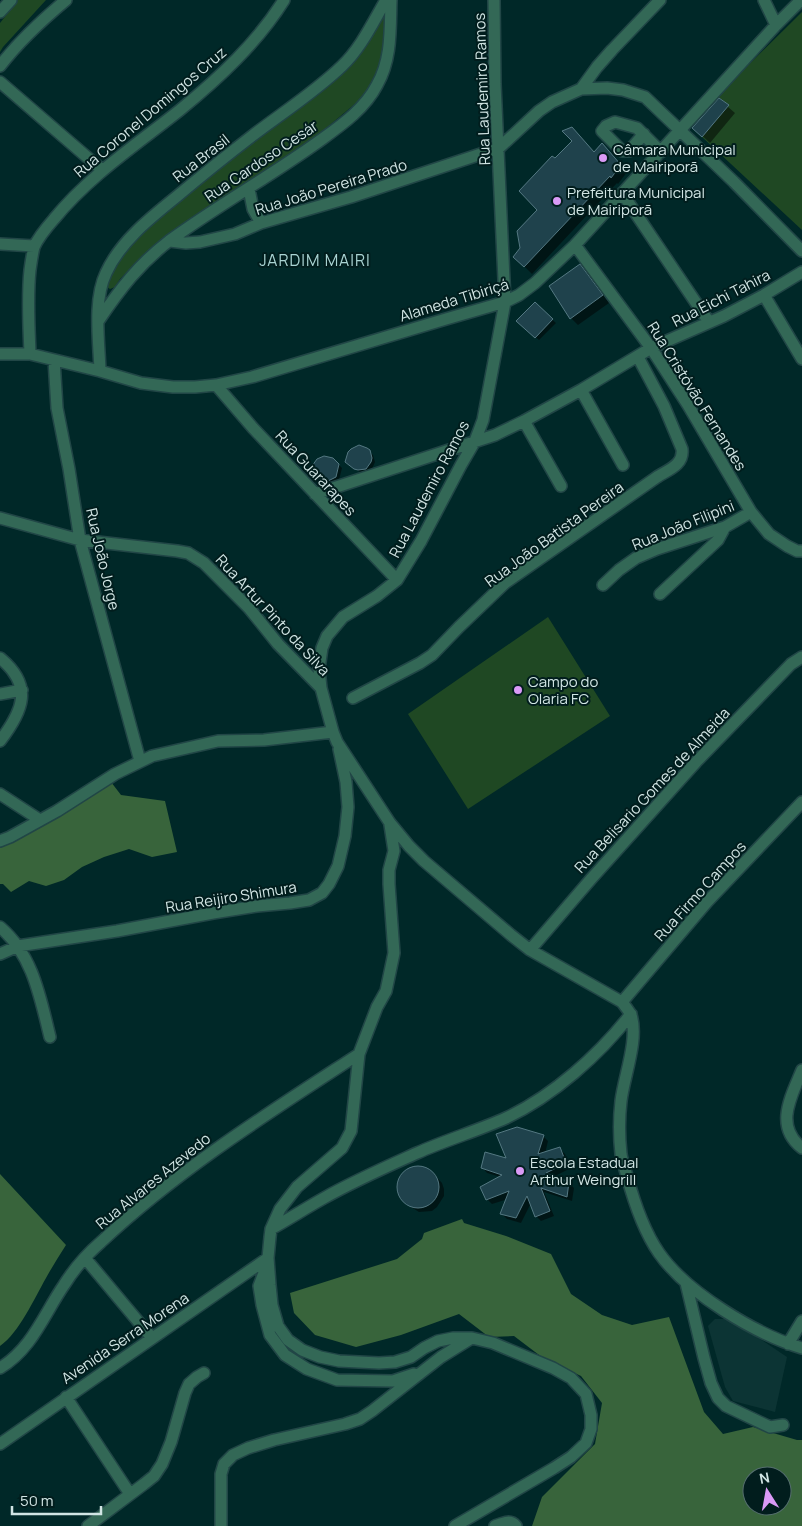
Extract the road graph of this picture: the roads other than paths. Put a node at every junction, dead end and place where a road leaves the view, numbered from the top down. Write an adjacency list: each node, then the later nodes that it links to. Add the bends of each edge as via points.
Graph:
1 (10, 0): 10 (street)
2 (66, 0): 12 (street)
3 (284, 0): 19 (street, Rua Coronel Domingos Cruz, via 253,43 232,64 181,109)
4 (386, 0): 31 (street, Rua Brasil, via 344,65 180,193 131,238 106,273 99,301)
5 (391, 0): 20 (street, Rua Cardoso Cesár, via 385,68 367,101 305,152)
6 (494, 0): 17 (street, Rua Laudemiro Ramos)
7 (660, 0): 14 (street, via 612,50)
8 (764, 0): 11 (street)
9 (801, 0): 11 (street, Alameda Tibiriçá)
10 (0, 12)
11 (776, 25): 15 (street, Alameda Tibiriçá)
12 (0, 66)
13 (0, 82): 19 (street)
14 (581, 89): 15 (street, via 608,88 636,93 653,103); 17 (street, via 539,111)
15 (680, 131): 18 (street, Alameda Tibiriçá); 27 (street)
16 (644, 134): 18 (street)
17 (499, 148): 22 (street, Rua João Pereira Prado, via 360,195); 30 (street, Rua Laudemiro Ramos)
18 (661, 152): 21 (street, Alameda Tibiriçá)
19 (102, 170): 26 (street, Rua Coronel Domingos Cruz, via 61,210)
20 (249, 189): 22 (street, via 253,210); 23 (street, Rua Cardoso Cesár)
21 (622, 194): 25 (street, Alameda Tibiriçá); 32 (street)
22 (261, 223): 23 (street, Rua João Pereira Prado, via 214,240)
23 (170, 241): 31 (street, Rua Cardoso Cesár, via 139,267)
24 (0, 244): 26 (street)
25 (575, 245): 30 (street, Alameda Tibiriçá, via 535,284); 33 (street, Rua Cristóvão Fernandes)
26 (34, 246): 35 (street, via 29,288)
27 (802, 251)
28 (802, 272): 29 (street, Rua Eichi Tahira)
29 (764, 295): 32 (street, Rua Eichi Tahira); 37 (street)
30 (505, 302): 40 (street, Alameda Tibiriçá); 43 (street, Rua Laudemiro Ramos, via 483,420)
31 (99, 320): 39 (street, Rua Brasil)
32 (708, 322): 33 (street, Rua Eichi Tahira)
33 (651, 348): 36 (street, Rua Eichi Tahira); 47 (street, Rua Cristóvão Fernandes)
34 (0, 354): 35 (street, Alameda Tibiriçá)
35 (30, 354): 38 (street, Alameda Tibiriçá)
36 (638, 357): 41 (street, Rua Eichi Tahira); 60 (street, Rua João Batista Pereira, via 664,406 682,450 683,456 678,464 505,584 432,655)
37 (802, 359)
38 (54, 360): 39 (street, Alameda Tibiriçá); 50 (street, Rua João Jorge, via 57,408)
39 (100, 371): 40 (street, Alameda Tibiriçá, via 141,383 172,387)
40 (216, 385): 46 (street, Rua Guararapes)
41 (581, 390): 42 (street, Rua Eichi Tahira); 44 (street)
42 (524, 421): 43 (street, Rua Eichi Tahira); 45 (street)
43 (475, 442): 46 (street, Rua Eichi Tahira); 52 (street, Rua Laudemiro Ramos)
44 (623, 465)
45 (561, 486)
46 (315, 494): 52 (street, Rua Guararapes)
47 (751, 512): 49 (street, Rua João Filipini); 51 (street, Rua Cristóvão Fernandes, via 769,534)
48 (0, 518): 50 (street, Rua Artur Pinto da Silva)
49 (726, 527): 53 (street, Rua João Filipini, via 636,558); 54 (street, via 718,540)
50 (80, 540): 57 (street, Rua Artur Pinto da Silva, via 188,553 204,563 249,608 278,644); 63 (street, Rua João Jorge)
51 (802, 552)
52 (397, 580): 57 (street, Rua Laudemiro Ramos, via 343,617 327,636 319,669)
53 (603, 585)
54 (660, 594)
55 (802, 657): 71 (street, Rua Belisario Gomes de Almeida, via 791,664 696,762)
56 (0, 658): 58 (street, via 12,671)
57 (321, 688): 61 (street, Rua Artur Pinto da Silva)
58 (22, 690): 59 (street); 62 (street, via 22,704)
59 (0, 694)
60 (353, 698)
61 (335, 737): 63 (street, via 218,742 170,751); 67 (street, Rua Artur Pinto da Silva); 70 (street, Rua Reijiro Shimura, via 346,782 348,807 338,866 322,893 310,900)
62 (0, 741)
63 (140, 761): 66 (street)
64 (0, 794): 66 (street)
65 (802, 802): 73 (street, Rua Firmo Campos, via 707,902)
66 (40, 820): 68 (street)
67 (390, 823): 71 (street, Rua Artur Pinto da Silva, via 424,861); 76 (street, via 394,850 389,870 394,954 386,990)
68 (0, 841)
69 (0, 927): 70 (street)
70 (18, 946): 72 (street, Rua Reijiro Shimura); 75 (street, via 38,990)
71 (530, 950): 73 (street, Rua Artur Pinto da Silva)
72 (0, 954)
73 (622, 1002): 74 (street)
74 (631, 1014): 79 (street, via 578,1069 527,1107 381,1170); 82 (street, via 633,1031 619,1127 621,1156 646,1230 658,1252)
75 (50, 1037)
76 (359, 1054): 79 (street, via 351,1131 347,1141 289,1195); 80 (street, Rua Alvares Azevedo, via 219,1147 149,1200)
77 (802, 1070): 78 (street, via 786,1119 793,1140)
78 (802, 1148)
79 (271, 1228): 81 (street)
80 (85, 1258): 84 (street); 88 (street, Rua Alvares Azevedo, via 24,1349)
81 (269, 1260): 84 (street, Avenida Serra Morena); 85 (street, via 272,1305 278,1326 288,1340 311,1354 340,1361 395,1362 438,1341); 89 (street, via 259,1286 262,1306 270,1335 285,1355 307,1369 338,1380 393,1381)
82 (686, 1283): 86 (street, via 755,1329); 92 (street, via 704,1358 718,1398 726,1406 770,1427)
83 (802, 1322): 86 (street)
84 (152, 1338): 91 (street, Avenida Serra Morena)
85 (472, 1338): 89 (street); 98 (street, via 516,1352 571,1378 586,1394 592,1429 586,1443 571,1457)
86 (788, 1344): 87 (street)
87 (802, 1348)
88 (0, 1368)
89 (423, 1371): 97 (street, via 360,1419 274,1440 233,1455 224,1464 221,1474)
90 (204, 1373): 94 (street, via 189,1384 162,1464 154,1476)
91 (66, 1397): 93 (street, Avenida Serra Morena); 94 (street)
92 (783, 1425)
93 (0, 1444)
94 (130, 1494): 96 (street)
95 (500, 1524): 99 (street, via 512,1522)
96 (88, 1526)
97 (221, 1526)
98 (455, 1526)
99 (516, 1526)

